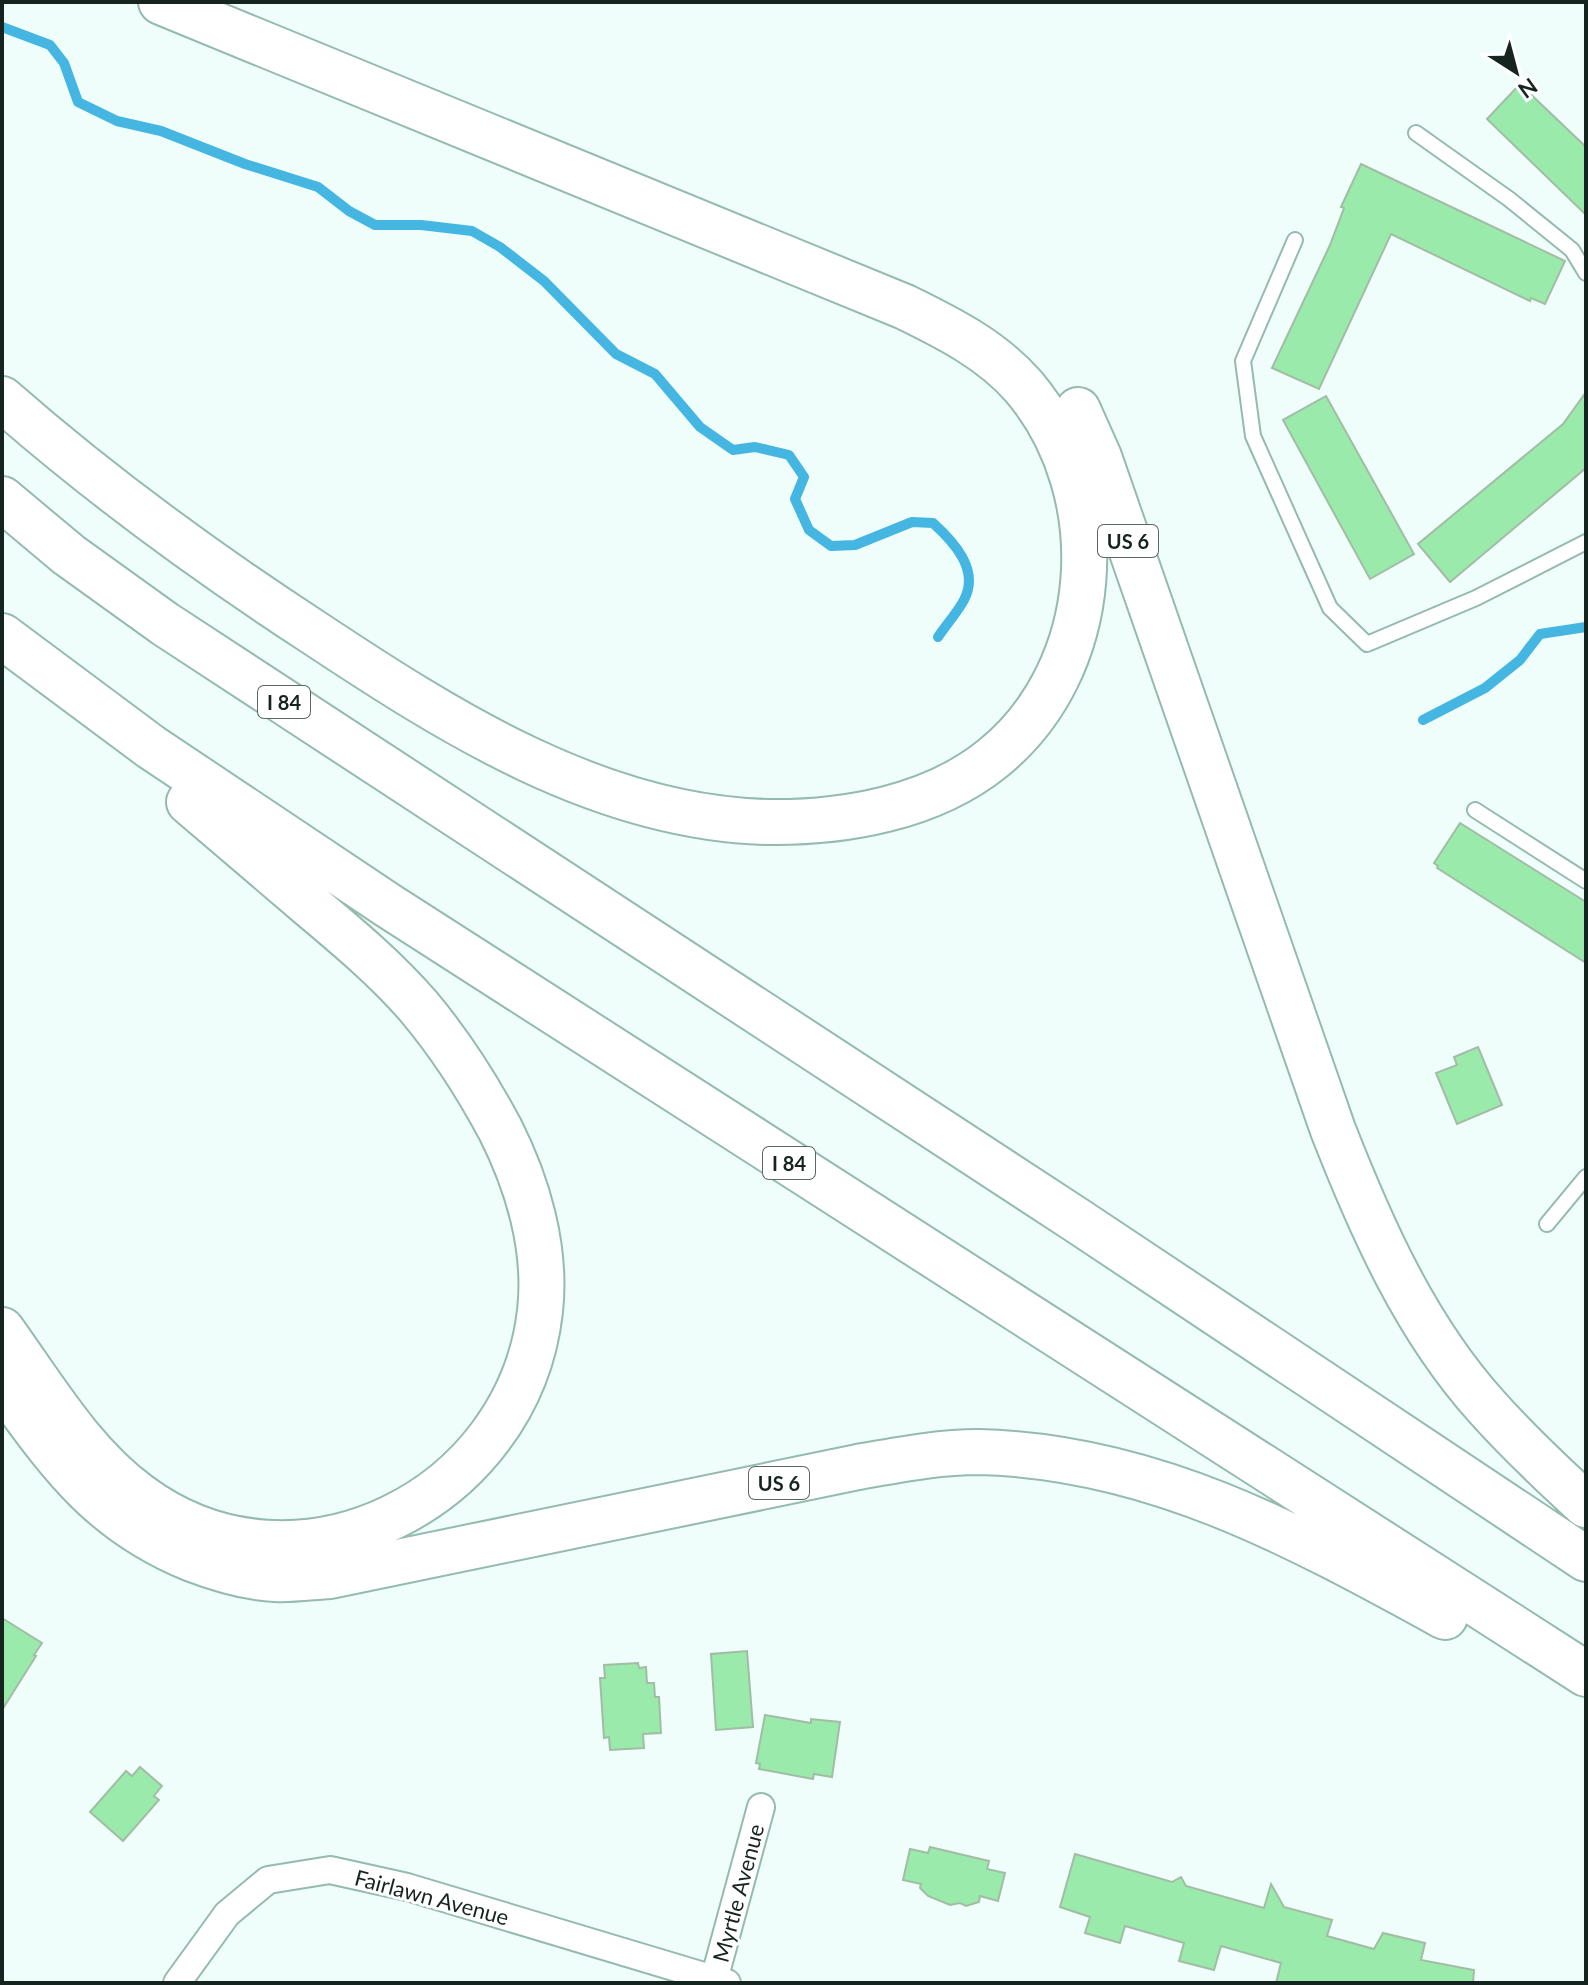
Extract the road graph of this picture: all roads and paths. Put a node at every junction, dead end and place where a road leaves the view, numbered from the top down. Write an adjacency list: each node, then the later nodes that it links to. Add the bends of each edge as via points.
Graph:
1 (161, 2): 6 (highway, via 905,307 989,355 1022,385 1050,422 1083,515 1086,563 1079,616 1060,671 1033,717 992,759 944,789 892,808 834,819 768,822 710,817 654,804 532,761 396,687 152,521)
2 (241, 2): 16 (highway, US 6, via 918,279 1008,331 1045,365 1076,407 1099,457 1362,1204 1394,1271 1466,1380 1540,1463)
3 (1416, 133): 5 (lane, via 1572,250)
4 (1295, 240): 8 (lane, via 1243,361 1253,436 1330,608 1367,644 1476,598)
5 (1586, 273)
6 (2, 399)
7 (2, 499): 17 (highway, I 84, via 69,555 177,632)
8 (1586, 542)
9 (2, 639): 14 (highway, via 341,931 418,1006 449,1045 501,1131 535,1223 541,1267 540,1312 529,1361 513,1404 484,1447 412,1508 326,1540 275,1544 226,1536 181,1520 141,1497 79,1437); 18 (highway, I 84, via 151,747 389,906)
10 (1475, 810): 11 (lane)
11 (1586, 881)
12 (1586, 1177): 13 (lane)
13 (1547, 1224)
14 (2, 1330)
15 (2, 1384): 19 (highway, US 6, via 87,1493 122,1523 216,1569 274,1579 330,1576 916,1456 1035,1455 1149,1478 1258,1520)
16 (1586, 1505)
17 (1586, 1559)
18 (1586, 1674)
19 (1586, 1694)
20 (761, 1807): 21 (street, Myrtle Avenue)
21 (720, 1982): 22 (street, Fairlawn Avenue, via 407,1887 330,1870 268,1880 227,1914)
22 (177, 1983)

